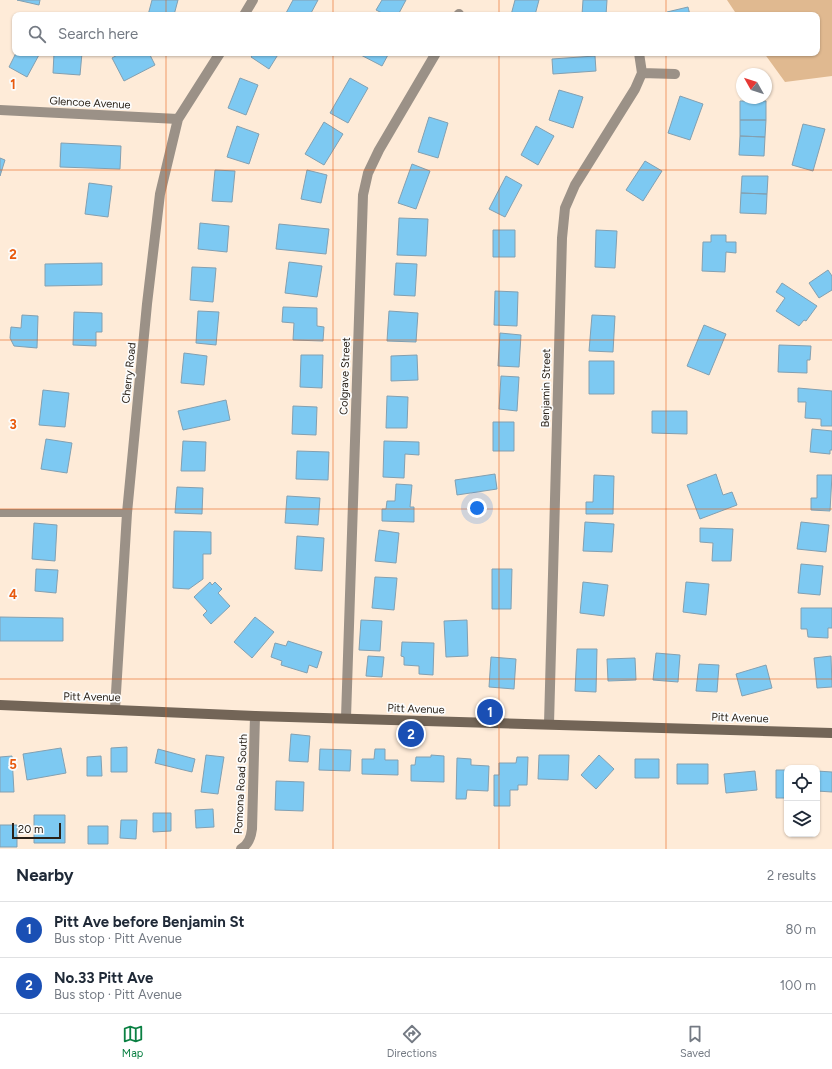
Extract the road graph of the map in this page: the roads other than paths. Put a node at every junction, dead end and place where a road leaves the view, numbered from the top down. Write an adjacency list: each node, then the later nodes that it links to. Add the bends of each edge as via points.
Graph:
1 (253, 0): 2 (street)
2 (246, 12)
3 (218, 56): 9 (street, Cherry Road)
4 (434, 56): 15 (street, Colgrave Street, via 379,150 368,173 363,195)
5 (639, 56): 6 (street)
6 (642, 73): 7 (street); 16 (street, Benjamin Street, via 636,89 575,185 565,208 562,238)
7 (675, 74)
8 (0, 110): 9 (street, Glencoe Avenue)
9 (178, 119): 11 (street, Cherry Road, via 160,194)
10 (0, 513): 11 (lane)
11 (127, 513): 13 (street, Cherry Road)
12 (0, 705): 13 (street, Pitt Avenue)
13 (115, 709): 14 (street, Pitt Avenue)
14 (256, 716): 15 (street, Pitt Avenue); 18 (street, Pomona Road South, via 252,829 250,839)
15 (346, 718): 16 (street, Pitt Avenue)
16 (549, 724): 17 (street, Pitt Avenue)
17 (832, 732)
18 (241, 849)

